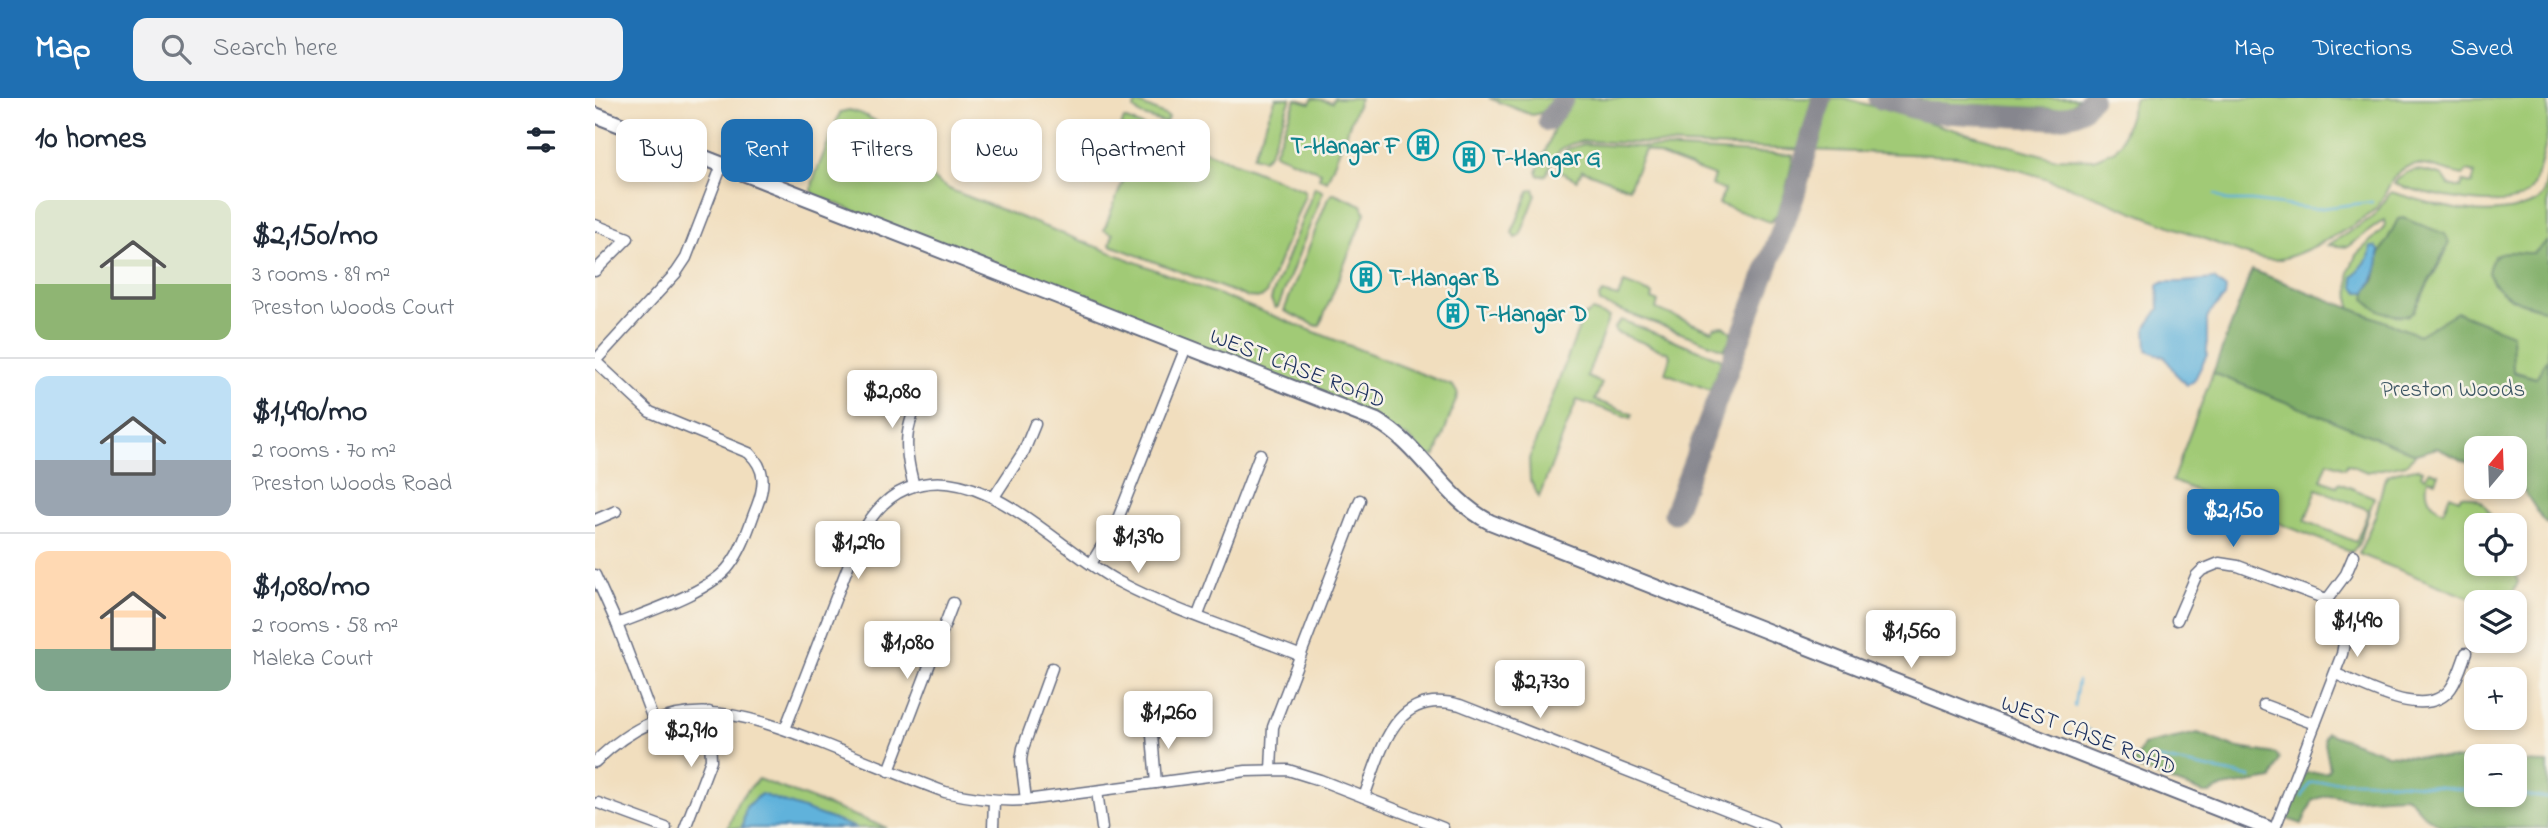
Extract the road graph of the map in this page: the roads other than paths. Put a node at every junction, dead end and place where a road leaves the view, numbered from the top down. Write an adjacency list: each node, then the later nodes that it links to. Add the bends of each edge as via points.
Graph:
1 (595, 115): 2 (main road, WEST CASE ROAD)
2 (721, 166)
3 (721, 168): 8 (street, via 681,265)
4 (765, 182): 7 (main road, WEST CASE ROAD)
5 (595, 225): 6 (street, via 628,237)
6 (595, 271)
7 (1186, 347): 18 (street, via 1117,521); 50 (main road, WEST CASE ROAD, via 1386,425 1461,504 1511,531)
8 (595, 361): 24 (street, via 650,412 749,453 762,471 764,484 730,567 705,587)
9 (927, 379): 12 (street, via 905,442)
10 (1035, 424): 13 (street, via 1024,451)
11 (1260, 454): 22 (street)
12 (914, 486): 13 (street, via 950,482); 34 (street, via 879,507 863,531)
13 (994, 497): 18 (street)
14 (1360, 500): 26 (street)
15 (616, 511): 16 (street)
16 (595, 520)
17 (2354, 555): 20 (street)
18 (1091, 564): 22 (street, via 1142,594)
19 (595, 575): 24 (street)
20 (2326, 601): 23 (street, via 2238,566 2219,563 2196,576); 28 (street, via 2339,616 2345,635)
21 (954, 603): 37 (street)
22 (1198, 615): 26 (street)
23 (2177, 620)
24 (617, 624): 32 (street)
25 (2466, 653): 28 (street, via 2450,690 2425,704)
26 (1299, 655): 36 (street, via 1273,727)
27 (1052, 668): 41 (street, via 1023,748)
28 (2336, 674): 33 (street)
29 (2264, 705): 33 (street)
30 (709, 712): 32 (street); 34 (street, via 730,713); 45 (street, via 711,760)
31 (1156, 715): 38 (street, via 1151,735)
32 (654, 722): 35 (street, via 613,744)
33 (2315, 724): 51 (street)
34 (785, 729): 37 (street)
35 (595, 762)
36 (1271, 770): 38 (street); 40 (street, via 1304,774)
37 (889, 771): 42 (street, via 945,792)
38 (1156, 783): 39 (street)
39 (1097, 791): 41 (street); 47 (street)
40 (1364, 797): 48 (street); 49 (street, via 1395,723 1413,707 1436,701 1460,705)
41 (1026, 800): 42 (street)
42 (994, 801): 46 (street)
43 (598, 803): 44 (street)
44 (666, 828)
45 (685, 828)
46 (993, 828)
47 (1102, 828)
48 (1443, 828)
49 (1773, 828)
50 (2267, 828)
51 (2275, 828)

